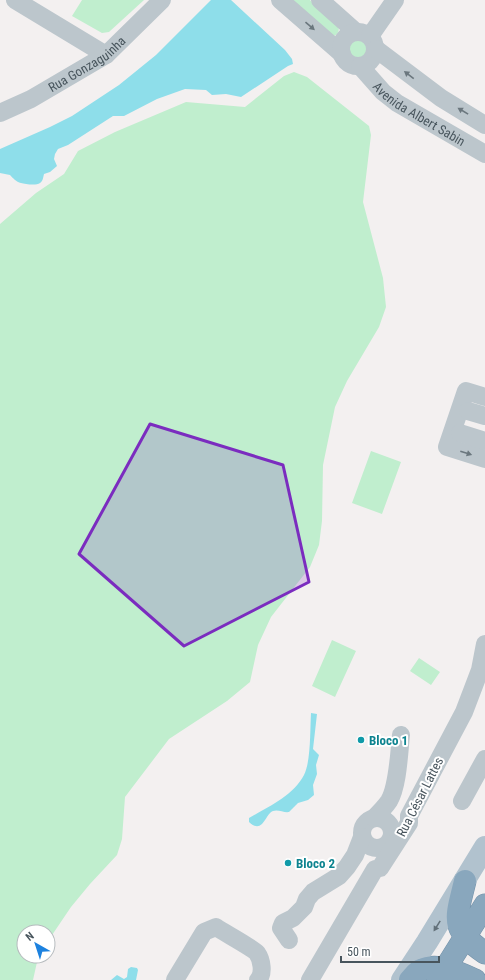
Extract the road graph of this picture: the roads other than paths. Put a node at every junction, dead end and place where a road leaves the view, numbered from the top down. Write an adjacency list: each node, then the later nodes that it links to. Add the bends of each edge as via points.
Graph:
1 (15, 0): 8 (street)
2 (162, 0): 8 (street, Rua Gonzaguinha)
3 (280, 0): 7 (street, one-way to 7)
4 (320, 0): 6 (street, Avenida Albert Sabin)
5 (395, 0): 6 (street)
6 (367, 39): 7 (street, via 346,37 342,42); 9 (street, via 375,54 369,62); 11 (street, Avenida Albert Sabin, one-way to 6, via 431,91)
7 (342, 54): 9 (street, via 347,62)
8 (106, 55): 10 (street, Rua Gonzaguinha, via 59,84)
9 (360, 66): 12 (street, Avenida Albert Sabin, via 383,92 397,103)
10 (0, 113)
11 (485, 125)
12 (485, 154)
13 (485, 397): 16 (street, one-way to 16, via 466,391 447,447)
14 (460, 433): 15 (street)
15 (485, 441)
16 (485, 459)
17 (485, 644): 21 (street, Rua César Lattes, via 480,670 464,712)
18 (400, 735): 22 (street, via 392,792 389,801)
19 (485, 759): 20 (street)
20 (462, 801)
21 (409, 816): 23 (street); 27 (street, Rua César Lattes, via 409,823 380,868)
22 (374, 818): 23 (street, via 384,819); 24 (street, via 362,827)
23 (391, 827): 26 (street, via 390,842)
24 (362, 837): 26 (street, via 367,846); 31 (street, via 355,855 343,872 313,892 293,918 283,924 281,928)
25 (485, 847): 28 (main road)
26 (376, 849): 27 (street)
27 (375, 869): 36 (street, Rua César Lattes)
28 (465, 881): 32 (highway, via 457,923); 37 (main road, one-way to 37)
29 (485, 905): 32 (highway)
30 (485, 923): 32 (street)
31 (290, 940)
32 (474, 945): 33 (highway)
33 (447, 975): 38 (highway, via 433,967 421,970); 39 (highway)
34 (175, 980): 35 (street, via 204,932 216,927 257,953 262,966 261,977)
35 (258, 980)
36 (310, 980)
37 (402, 980)
38 (410, 980)
39 (475, 980)

